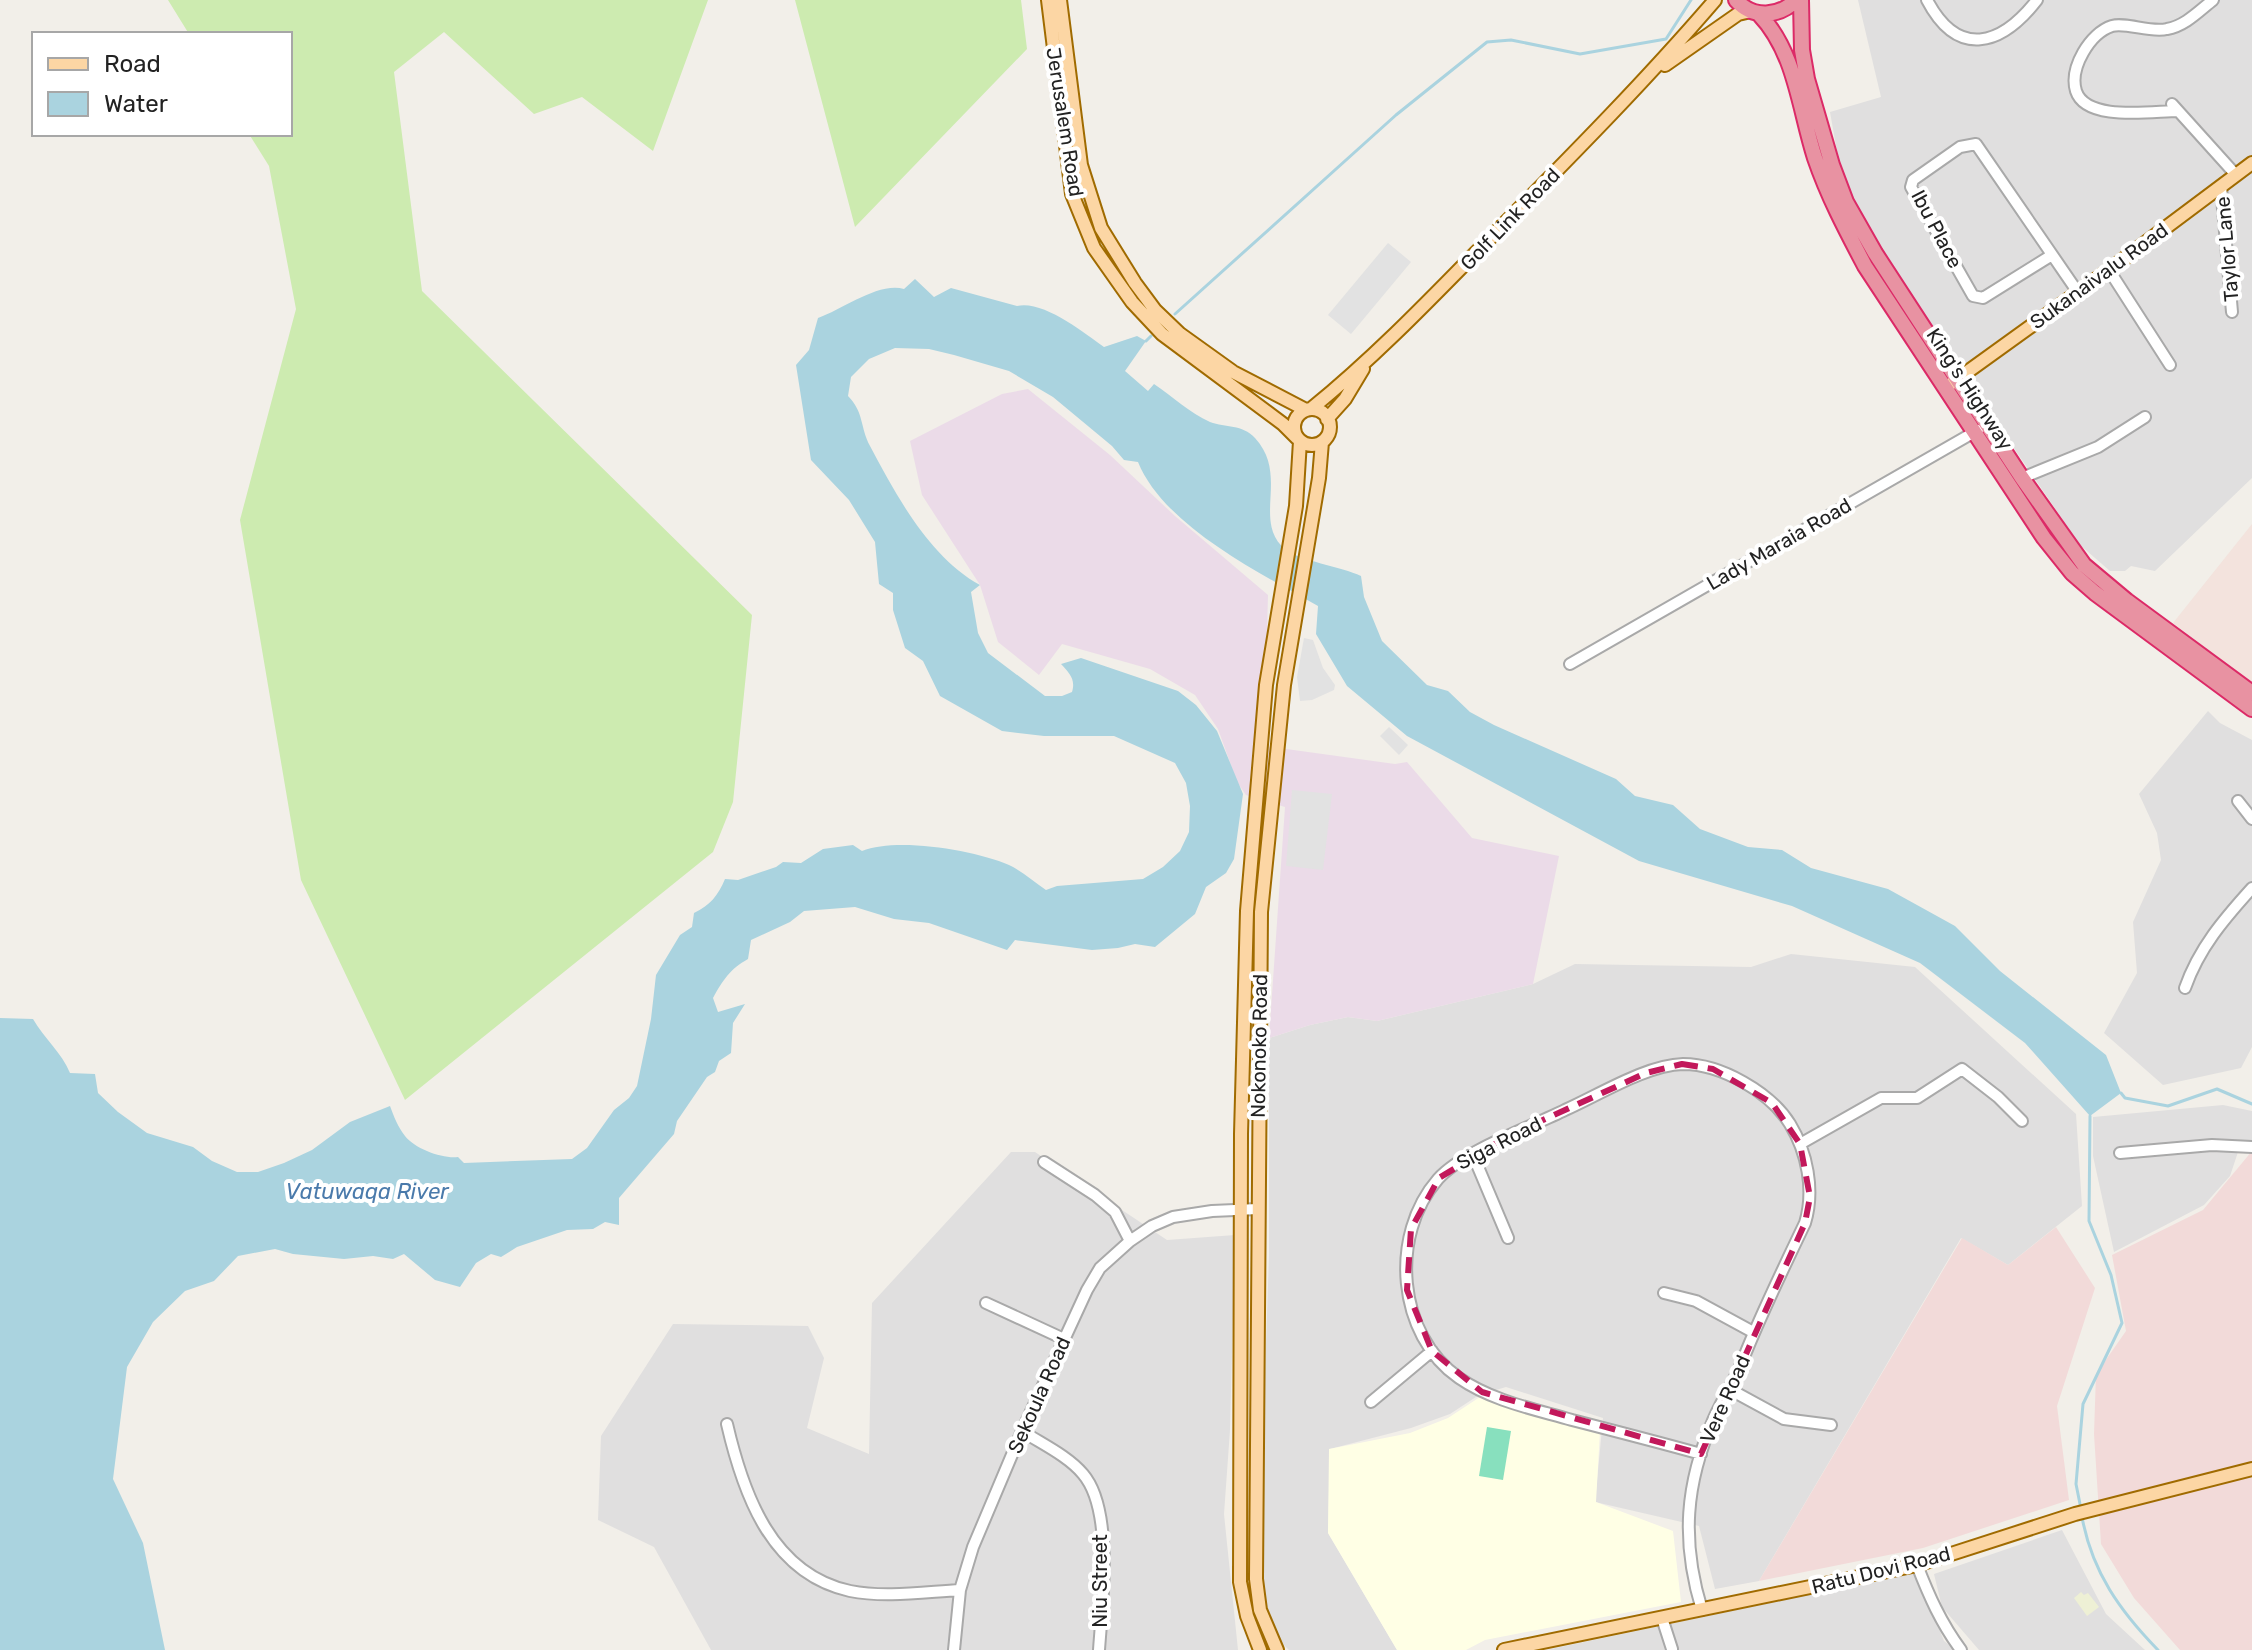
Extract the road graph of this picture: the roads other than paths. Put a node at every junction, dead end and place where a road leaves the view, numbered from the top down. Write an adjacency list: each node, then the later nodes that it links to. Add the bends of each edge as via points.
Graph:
1 (1048, 0): 25 (main road, Jerusalem Road, via 1072,194 1094,248 1162,334)
2 (1060, 0): 21 (main road, Jerusalem Road, via 1081,165 1101,228 1115,252 1155,310 1180,334 1233,372)
3 (1715, 0): 10 (main road, Golf Link Road)
4 (1736, 0): 9 (highway, King's Highway)
5 (1799, 0): 9 (highway, via 1771,14); 20 (highway, King's Highway, via 1807,79 1846,202)
6 (1927, 0): 7 (street, via 1951,33 1984,40 2023,18)
7 (2037, 0)
8 (2213, 0): 12 (street, via 2180,26 2166,30 2113,25 2093,38 2079,58 2075,89 2083,103 2101,112 2175,107)
9 (1755, 12): 10 (main road, Golf Link Road, via 1738,14); 20 (highway, King's Highway, via 1772,27 1783,48 1815,158 1840,219 1865,266)
10 (1652, 74): 18 (main road, Golf Link Road)
11 (2252, 163): 12 (main road, Sukanaivalu Road)
12 (2236, 175): 13 (main road, Sukanaivalu Road)
13 (2221, 186): 15 (main road, Sukanaivalu Road); 17 (street, Taylor Lane)
14 (2052, 255): 14 (street, Ibu Place, via 1976,144 1960,147 1913,180 1911,187 1973,296 1983,298); 16 (street, Ibu Place)
15 (2109, 270): 16 (main road, Sukanaivalu Road); 19 (street)
16 (2077, 291): 20 (main road, Sukanaivalu Road)
17 (2232, 312)
18 (1367, 363): 21 (main road, Golf Link Road); 23 (main road, Golf Link Road)
19 (2170, 365)
20 (1951, 383): 24 (highway, King's Highway)
21 (1308, 410): 23 (main road); 25 (main road, via 1295,422)
22 (2145, 417): 27 (street, via 2098,447)
23 (1327, 419): 26 (main road, via 1328,434)
24 (1980, 428): 27 (highway, King's Highway); 28 (street, Lady Maraia Road); 30 (highway, King's Highway, via 2044,538 2072,573)
25 (1299, 439): 26 (main road, via 1311,445); 33 (main road, Nokonoko Road, via 1300,481 1266,685)
26 (1322, 442): 34 (main road, Nokonoko Road, via 1284,685)
27 (2022, 478): 29 (highway, King's Highway, via 2084,565)
28 (1570, 664)
29 (2252, 693)
30 (2252, 709)
31 (2238, 801): 32 (street)
32 (2252, 819)
33 (1251, 863): 34 (main road); 45 (main road, Nokonoko Road)
34 (1265, 864): 44 (main road, Nokonoko Road)
35 (2252, 888): 36 (street, via 2207,941)
36 (2185, 988)
37 (2022, 1121): 38 (street, via 1962,1069 1917,1098 1881,1098)
38 (1800, 1144): 41 (street, Siga Road, via 1786,1117 1754,1089 1713,1069 1682,1064 1646,1073); 43 (street, Siga Road)
39 (2252, 1147): 40 (street)
40 (2120, 1153)
41 (1473, 1155): 46 (street); 52 (street, Siga Road, via 1439,1178 1419,1209 1406,1249 1411,1308)
42 (1044, 1162): 47 (street, via 1115,1212)
43 (1810, 1197): 50 (street, Vere Road, via 1805,1223)
44 (1258, 1209): 45 (street, Sekoula Road); 69 (main road, Nokonoko Road, via 1257,1588)
45 (1243, 1210): 47 (street, Sekoula Road, via 1173,1217); 68 (main road, Nokonoko Road, via 1240,1582)
46 (1508, 1238)
47 (1130, 1241): 51 (street, Sekoula Road, via 1100,1268)
48 (1664, 1293): 50 (street, via 1696,1301)
49 (986, 1303): 51 (street)
50 (1753, 1332): 53 (street, Vere Road)
51 (1064, 1339): 57 (street, Sekoula Road)
52 (1432, 1351): 54 (street); 58 (street, Siga Road, via 1456,1377 1482,1392)
53 (1729, 1389): 56 (street, via 1784,1419); 58 (street, Vere Road)
54 (1371, 1402)
55 (727, 1424): 61 (street, via 736,1467 773,1542 807,1574 851,1591)
56 (1831, 1425)
57 (1022, 1431): 61 (street, Sekoula Road); 67 (street, Niu Street, via 1082,1473 1095,1495 1102,1536)
58 (1701, 1454): 62 (street, Vere Road, via 1688,1511 1693,1579)
59 (2252, 1469): 60 (main road, Ratu Dovi Road, via 2075,1514)
60 (1917, 1565): 62 (main road, Ratu Dovi Road); 71 (street, via 1938,1616)
61 (960, 1590): 66 (street, Sekoula Road)
62 (1702, 1610): 63 (main road, Ratu Dovi Road)
63 (1662, 1618): 64 (main road, Ratu Dovi Road); 65 (street)
64 (1536, 1647): 70 (main road, Ratu Dovi Road)
65 (1672, 1649)
66 (954, 1650)
67 (1099, 1650)
68 (1260, 1650)
69 (1277, 1650)
70 (1504, 1650)
71 (1961, 1650)

